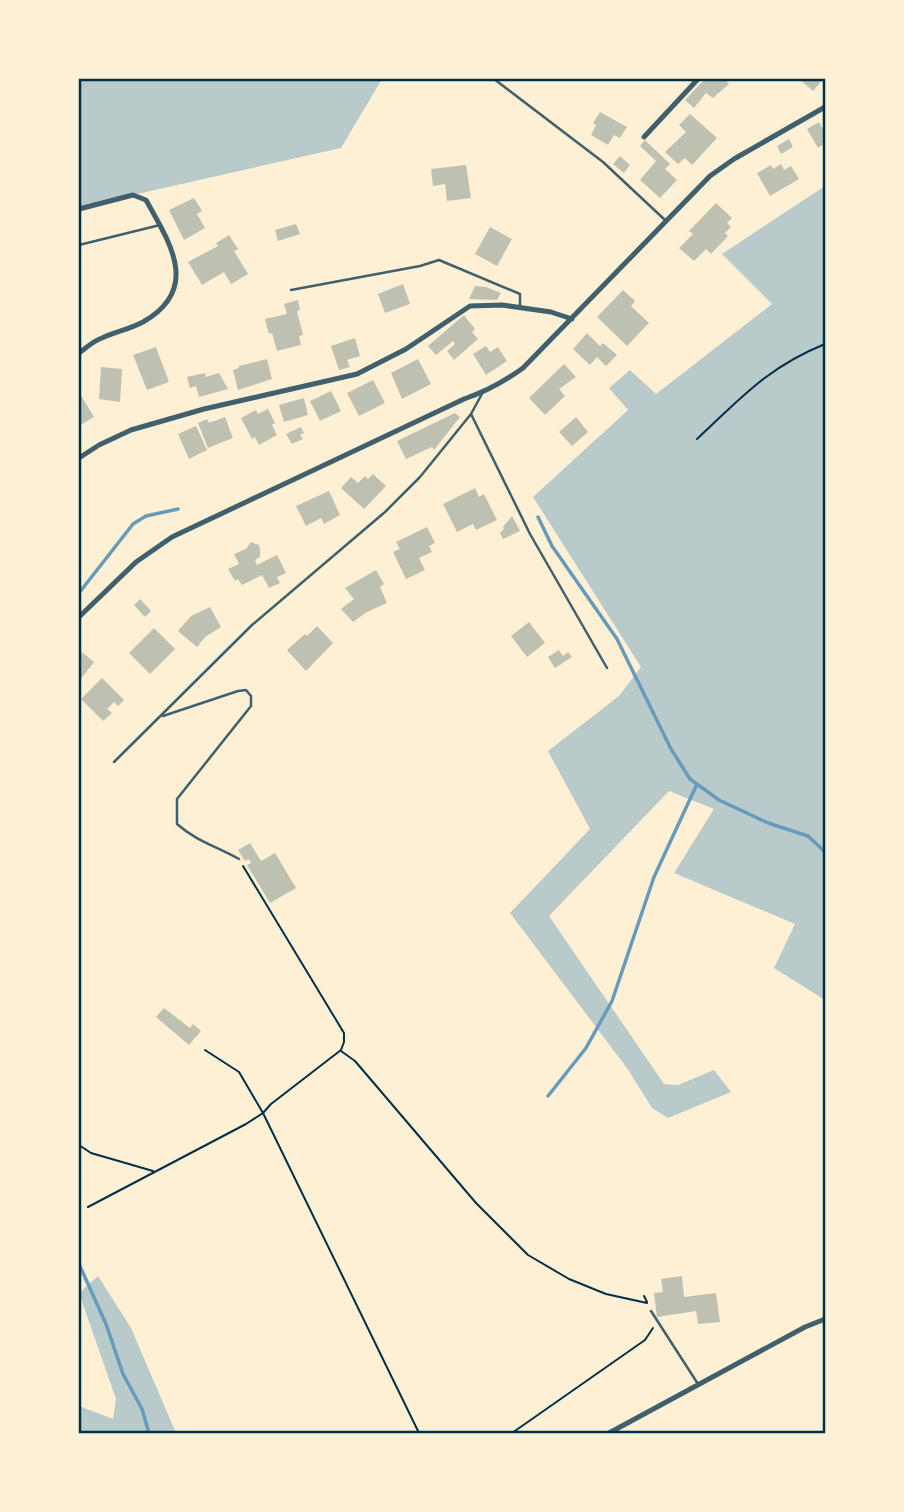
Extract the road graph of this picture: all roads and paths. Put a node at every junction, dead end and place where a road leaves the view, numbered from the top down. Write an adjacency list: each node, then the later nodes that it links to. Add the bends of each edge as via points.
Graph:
1 (494, 79): 6 (lane, via 603,162)
2 (698, 79): 4 (street)
3 (825, 107): 6 (street, via 734,159)
4 (644, 137)
5 (79, 209): 7 (street, via 133,195 146,200)
6 (665, 220): 11 (street)
7 (160, 225): 8 (lane); 13 (street, via 172,246 176,275 163,308)
8 (79, 245)
9 (290, 290): 10 (lane, via 439,260 520,294)
10 (520, 309): 11 (street); 17 (street, via 470,306 406,349 357,374 131,430)
11 (572, 319): 14 (street, via 523,368)
12 (825, 344): 16 (path, via 787,361 758,382)
13 (79, 353)
14 (484, 392): 15 (lane); 18 (street, via 172,537 136,562)
15 (471, 414): 19 (lane, via 530,534); 20 (lane, via 440,455 385,512 252,625)
16 (697, 439)
17 (79, 458)
18 (79, 617)
19 (607, 668)
20 (160, 717): 21 (lane); 22 (lane, via 238,691 247,690 251,696 251,706 177,799 177,824 192,838)
21 (114, 762)
22 (239, 859): 24 (path, via 344,1032)
23 (205, 1050): 25 (path, via 239,1072)
24 (341, 1050): 25 (path); 30 (path, via 528,1255 606,1294)
25 (263, 1113): 27 (path); 34 (path)
26 (79, 1145): 27 (path, via 91,1153)
27 (155, 1172): 28 (path)
28 (88, 1207)
29 (644, 1296): 30 (path)
30 (647, 1303): 31 (path)
31 (651, 1311): 33 (lane); 35 (path, via 654,1328 645,1340)
32 (825, 1320): 33 (street)
33 (698, 1384): 36 (street)
34 (419, 1433)
35 (512, 1433)
36 (609, 1433)

